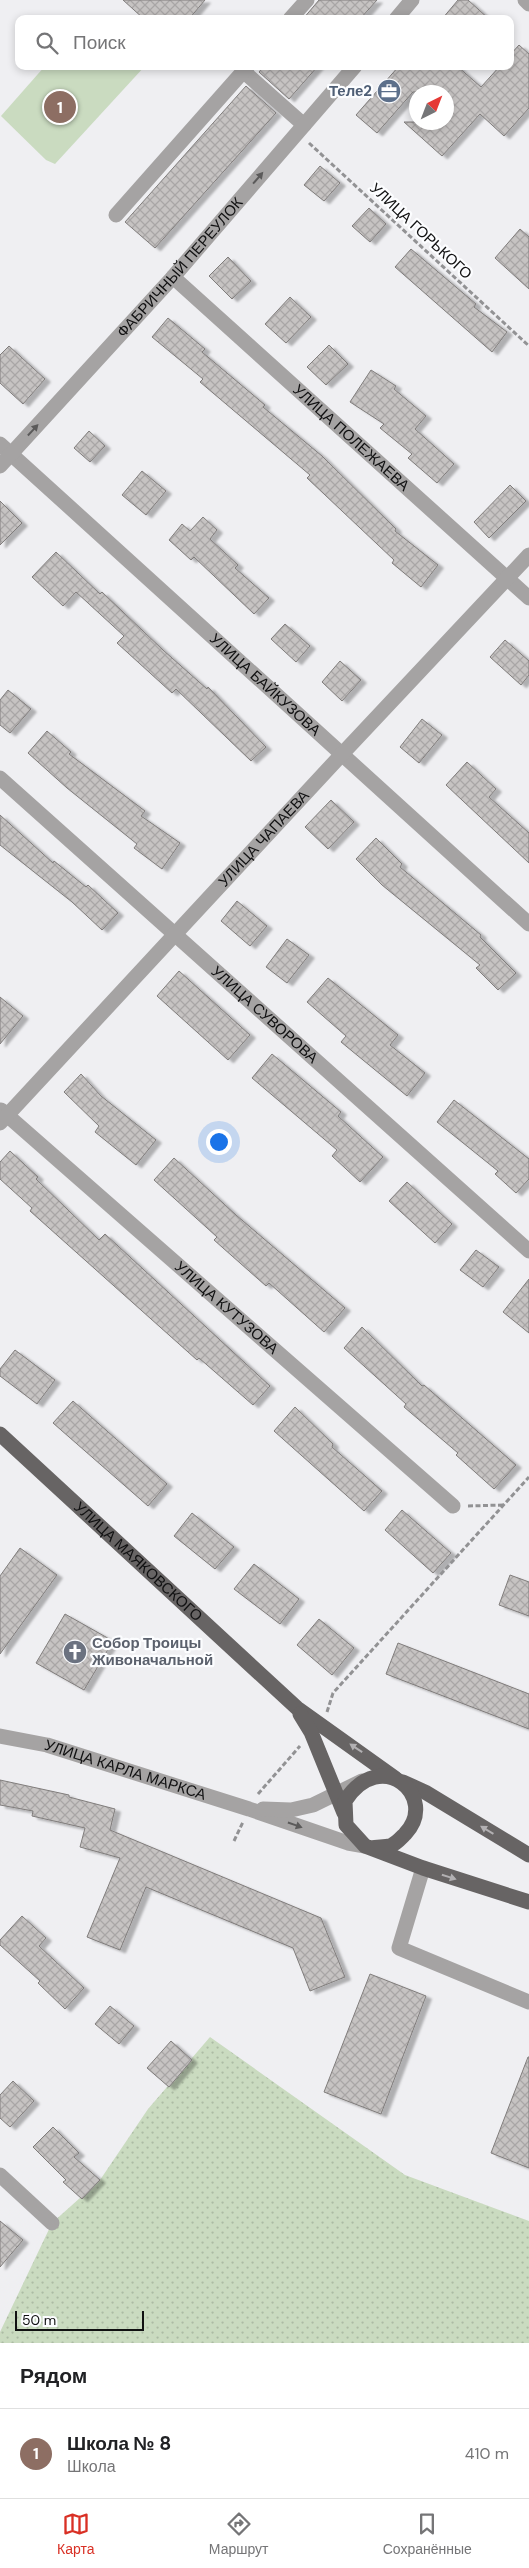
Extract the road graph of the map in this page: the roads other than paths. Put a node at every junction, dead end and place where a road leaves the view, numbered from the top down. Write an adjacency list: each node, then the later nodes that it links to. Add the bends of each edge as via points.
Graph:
1 (307, 0): 5 (street)
2 (412, 0): 6 (street)
3 (525, 0): 4 (street)
4 (529, 4)
5 (294, 15)
6 (399, 15)
7 (245, 70): 11 (street)
8 (247, 70): 10 (street)
9 (352, 70): 10 (street, ФАБРИЧНЫЙ ПЕРЕУЛОК)
10 (301, 129): 12 (street, ФАБРИЧНЫЙ ПЕРЕУЛОК, one-way to 10)
11 (116, 215)
12 (173, 277): 13 (street, ФАБРИЧНЫЙ ПЕРЕУЛОК, one-way to 12); 16 (street, УЛИЦА ПОЛЕЖАЕВА)
13 (5, 449): 14 (street, ФАБРИЧНЫЙ ПЕРЕУЛОК); 18 (street, УЛИЦА БАЙКУЗОВА)
14 (0, 466)
15 (529, 555): 16 (street, УЛИЦА ЧАПАЕВА)
16 (508, 578): 17 (street, УЛИЦА ПОЛЕЖАЕВА); 18 (street, УЛИЦА ЧАПАЕВА)
17 (529, 598)
18 (343, 753): 20 (street, УЛИЦА БАЙКУЗОВА); 21 (street, УЛИЦА ЧАПАЕВА)
19 (0, 778): 21 (street, УЛИЦА СУВОРОВА)
20 (529, 924)
21 (176, 935): 22 (street, УЛИЦА ЧАПАЕВА); 23 (street, УЛИЦА СУВОРОВА)
22 (2, 1116): 25 (street, УЛИЦА КУТУЗОВА)
23 (529, 1251)
24 (0, 1434): 26 (main road, УЛИЦА МАЯКОВСКОГО)
25 (453, 1506)
26 (297, 1708): 28 (main road, УЛИЦА МАЯКОВСКОГО, one-way to 26); 30 (main road, УЛИЦА МАЯКОВСКОГО, via 311,1732)
27 (0, 1736): 31 (street, УЛИЦА КАРЛА МАРКСА, via 47,1745)
28 (398, 1780): 29 (main road, via 377,1776); 33 (main road, via 412,1794 416,1805 411,1828 391,1846); 34 (main road, one-way to 28, via 425,1792)
29 (362, 1781): 30 (street, УЛИЦА КАРЛА МАРКСА); 32 (main road, via 345,1801)
30 (335, 1794): 31 (street, УЛИЦА КАРЛА МАРКСА, via 313,1805 291,1810); 32 (main road, УЛИЦА МАЯКОВСКОГО)
31 (250, 1808): 33 (street, УЛИЦА КАРЛА МАРКСА, one-way to 33, via 348,1844)
32 (344, 1813): 33 (main road, via 346,1825)
33 (368, 1847): 35 (main road, УЛИЦА КАРЛА МАРКСА)
34 (529, 1855)
35 (423, 1868): 36 (main road, УЛИЦА КАРЛА МАРКСА, one-way to 36); 37 (street, via 399,1948)
36 (529, 1902)
37 (529, 2002)
38 (0, 2175): 39 (street)
39 (52, 2223)

